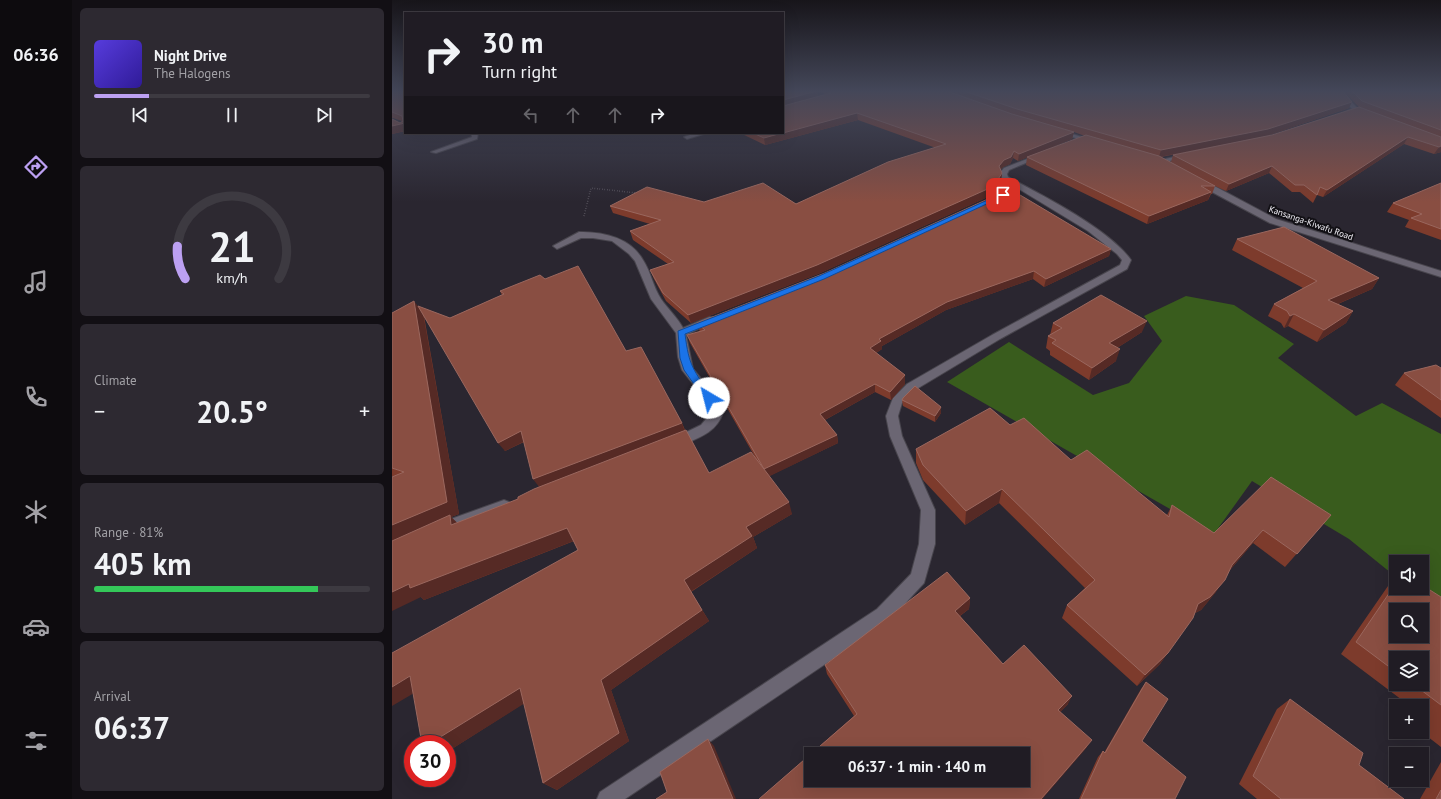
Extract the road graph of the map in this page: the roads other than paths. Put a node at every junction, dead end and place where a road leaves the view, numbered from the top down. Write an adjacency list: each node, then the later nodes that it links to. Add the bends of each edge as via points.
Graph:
1 (1050, 129): 5 (street)
2 (476, 134): 9 (street, via 475,138)
3 (701, 134): 4 (street)
4 (687, 138)
5 (1082, 139): 6 (street); 7 (street)
6 (1100, 144)
7 (1064, 146)
8 (1050, 151): 20 (street, via 1006,169 1003,174 1015,189 1094,232 1120,251 1127,260 1124,266 911,387 897,401 892,416 896,436 928,510 927,544 918,578 883,615)
9 (434, 152)
10 (1195, 154): 11 (street, via 1156,160)
11 (1174, 168)
12 (1193, 178): 14 (street, Kansanga-Kiwafu Road, via 1273,221)
13 (557, 246): 16 (street, via 579,235 615,239 639,260 656,299 674,321)
14 (1441, 274)
15 (722, 316): 16 (street)
16 (680, 333): 17 (street, via 688,370 706,392 717,413 716,421 709,428)
17 (663, 448)
18 (518, 502): 19 (street, via 481,513)
19 (428, 534)
20 (607, 799)

